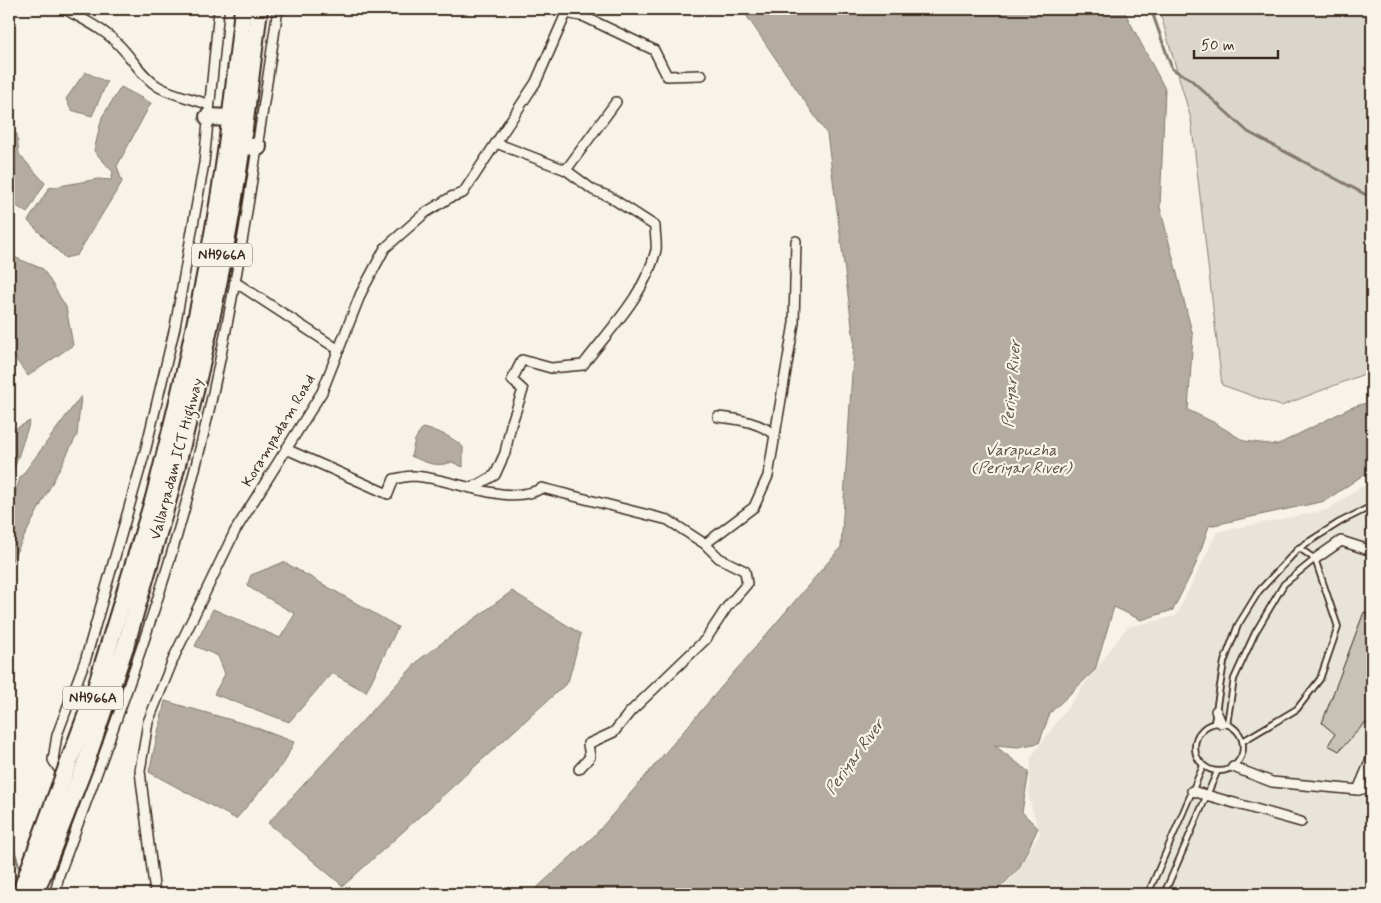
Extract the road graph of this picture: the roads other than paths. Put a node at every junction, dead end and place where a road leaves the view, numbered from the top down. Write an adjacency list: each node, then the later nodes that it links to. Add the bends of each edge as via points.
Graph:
1 (65, 9): 9 (street, via 101,29 119,44 157,86)
2 (219, 9): 9 (street)
3 (243, 9): 10 (highway, Vallarpadam ICT Highway / NH966A)
4 (259, 9): 12 (highway, Vallarpadam ICT Highway / NH966A)
5 (278, 9): 12 (street)
6 (567, 11): 7 (street, via 654,50 667,76); 11 (street, Korampadam Road, via 536,82)
7 (702, 74)
8 (616, 102): 13 (street)
9 (209, 111): 10 (highway); 38 (street, via 195,220 166,364 86,658 57,735 52,760 67,781)
10 (230, 118): 21 (highway, Vallarpadam ICT Highway / NH966A, via 197,318)
11 (496, 143): 13 (street); 16 (street, Korampadam Road, via 462,193 425,214 385,248 361,293)
12 (250, 146): 15 (street); 21 (highway, Vallarpadam ICT Highway / NH966A, via 193,405)
13 (566, 170): 20 (street, via 593,190 655,226 656,248 648,274 620,320 583,365 551,368 522,360 512,380 523,390 505,453 495,475)
14 (796, 241): 18 (street, via 794,322)
15 (235, 282): 16 (street); 38 (street, via 225,343 196,467 166,572)
16 (338, 350): 19 (street, Korampadam Road, via 322,392)
17 (718, 417): 18 (street, via 741,419 761,425)
18 (775, 434): 23 (street, via 768,476 754,507)
19 (286, 449): 20 (street, via 388,494 394,479 413,476); 44 (street, Korampadam Road, via 235,531 175,655 148,722 140,771)
20 (472, 488): 23 (street, via 509,494 530,494 542,488 668,520)
21 (161, 498): 41 (highway, Vallarpadam ICT Highway / NH966A, bridge, via 93,697); 42 (highway, Vallarpadam ICT Highway / NH966A, bridge, via 127,641 85,765)
22 (1372, 506): 24 (lane)
23 (704, 544): 33 (street, via 719,558 745,571 747,584 706,639 630,712 614,732 588,744 590,757)
24 (1299, 548): 26 (lane); 27 (lane, via 1259,592 1238,624 1224,662)
25 (1372, 551): 26 (street, via 1341,541)
26 (1315, 559): 28 (lane, via 1284,584 1255,633 1234,678); 29 (lane, via 1338,627 1320,680 1297,710)
27 (1216, 711): 28 (street)
28 (1221, 724): 29 (lane, via 1240,734); 31 (lane, via 1206,727 1196,741 1195,750)
29 (1243, 742): 32 (lane, via 1240,760)
30 (1372, 757): 36 (street)
31 (1203, 766): 34 (lane); 37 (lane)
32 (1233, 767): 34 (lane); 36 (street, via 1272,782)
33 (579, 769)
34 (1217, 772): 39 (lane)
35 (1372, 787): 36 (street)
36 (1358, 790)
37 (1192, 791): 39 (street); 45 (lane)
38 (89, 794): 43 (street, via 58,875)
39 (1207, 795): 40 (street); 46 (lane)
40 (1301, 822)
41 (20, 894)
42 (35, 894)
43 (55, 894)
44 (155, 894)
45 (1148, 894)
46 (1164, 894)

